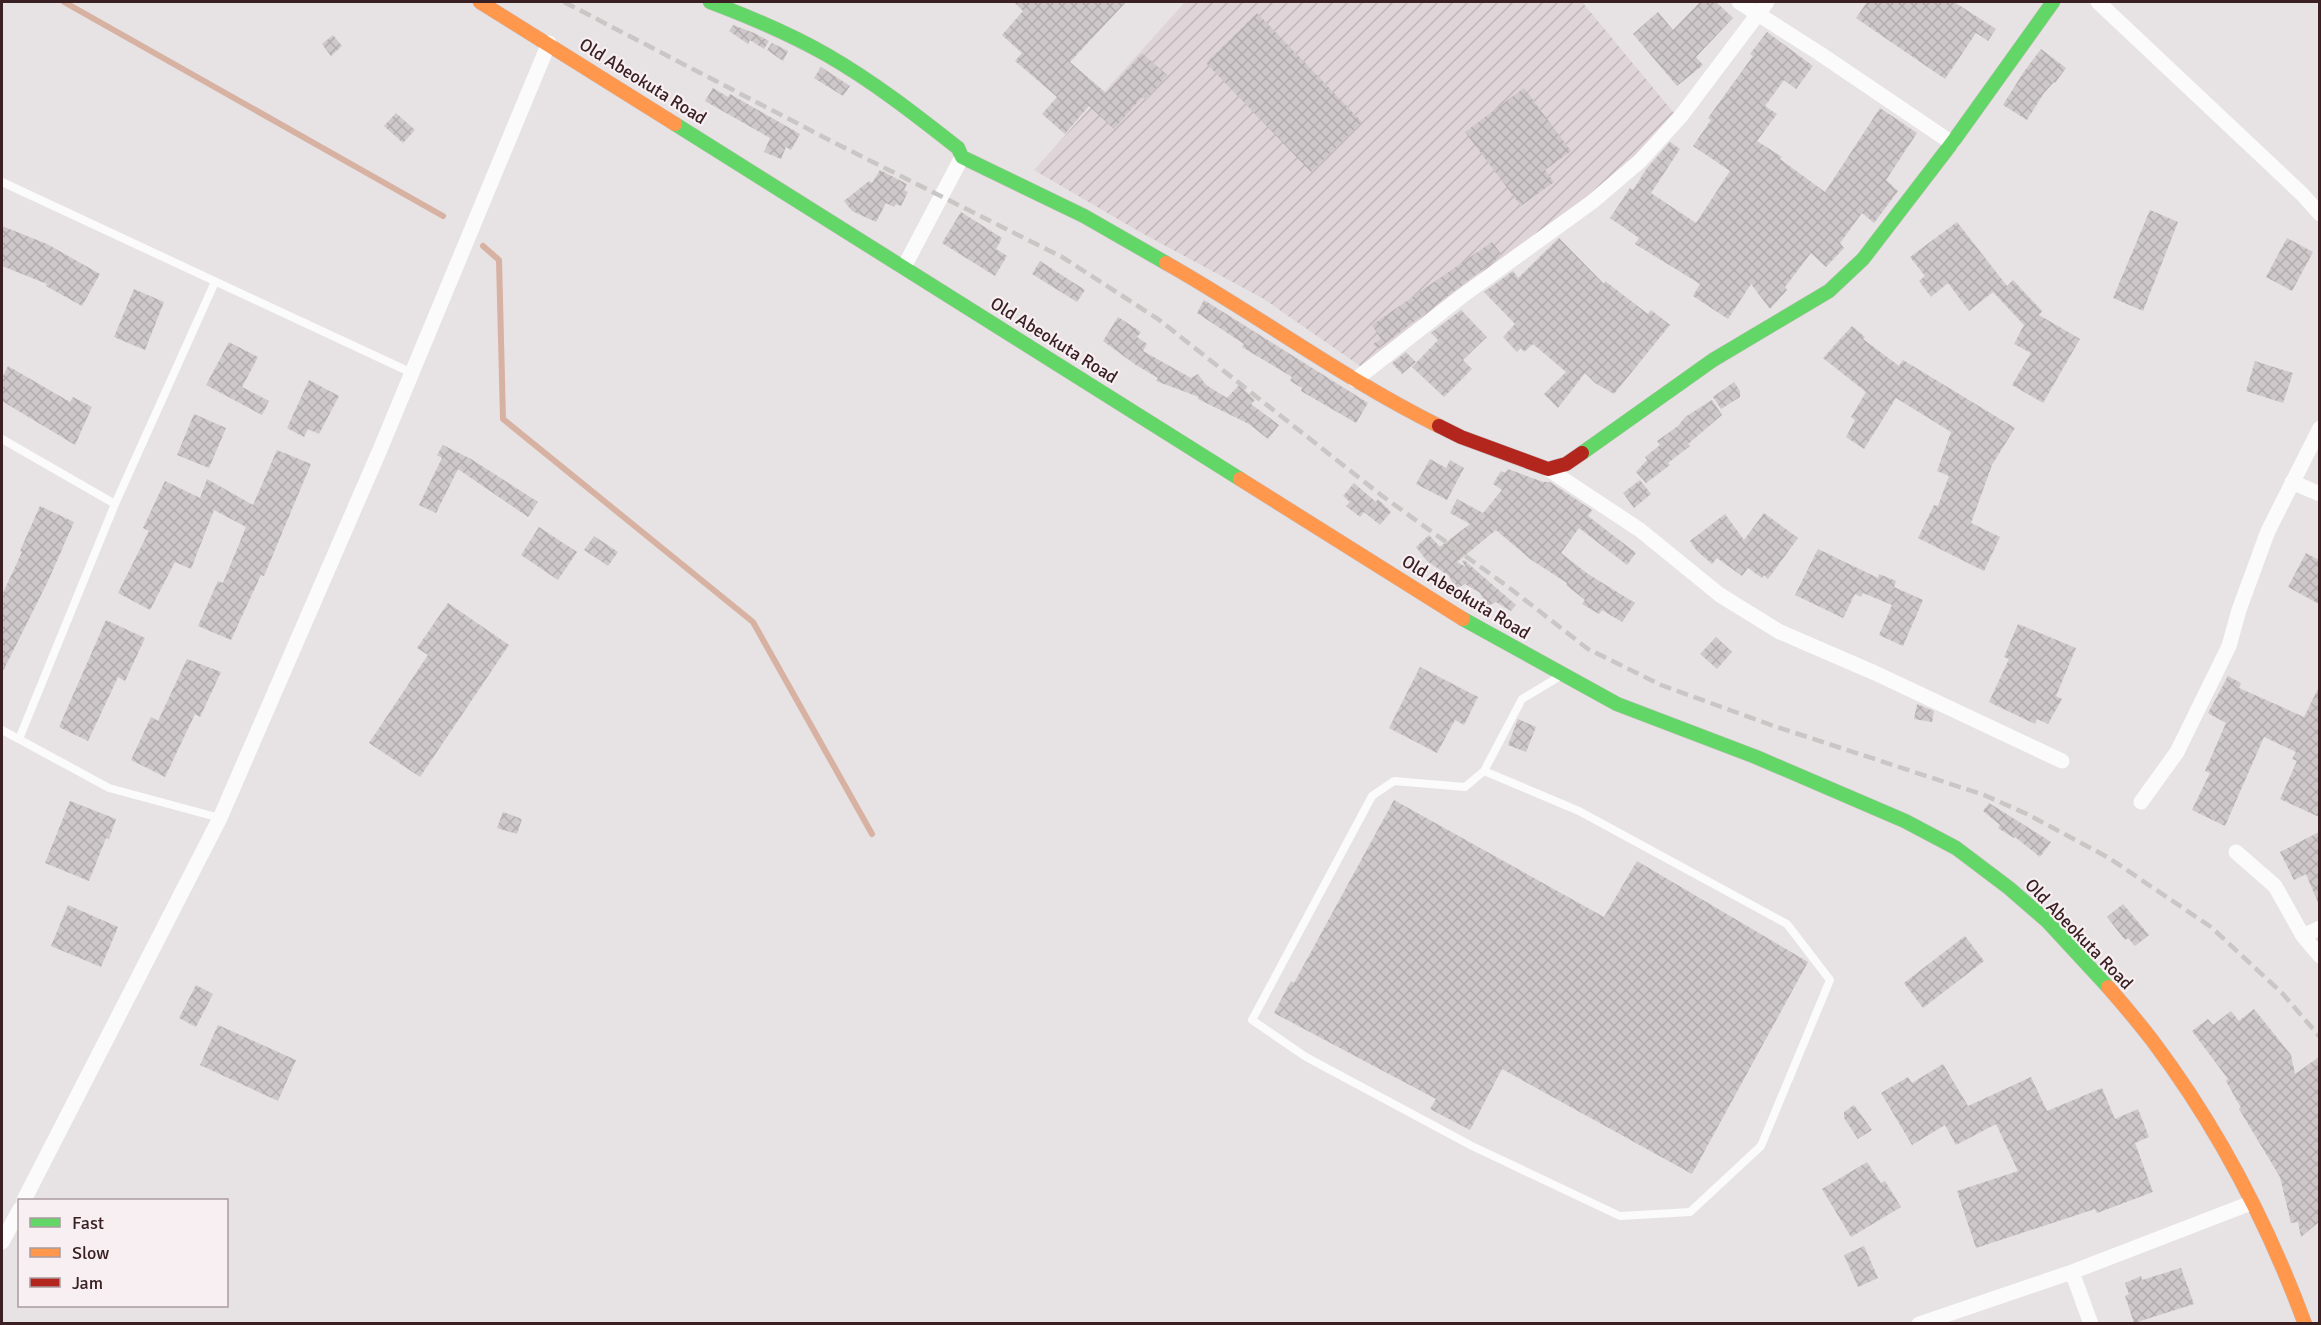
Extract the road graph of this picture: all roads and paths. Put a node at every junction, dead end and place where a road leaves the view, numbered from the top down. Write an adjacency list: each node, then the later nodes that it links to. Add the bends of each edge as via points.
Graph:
1 (480, 2): 8 (main road, Old Abeokuta Road)
2 (1739, 2): 7 (street)
3 (1767, 2): 7 (street)
4 (2053, 2): 9 (main road)
5 (2098, 2): 12 (street)
6 (715, 3): 10 (main road, via 827,55 896,99 958,148)
7 (1756, 14): 9 (street); 16 (street, via 1681,116 1640,161 1592,202)
8 (549, 43): 13 (main road, Old Abeokuta Road); 15 (street)
9 (1952, 143): 19 (main road, via 1863,259 1829,291 1713,360 1566,464)
10 (962, 157): 13 (street); 16 (main road, via 1094,222 1212,289)
11 (2, 182): 14 (lane)
12 (2319, 214)
13 (904, 267): 23 (main road, Old Abeokuta Road, via 1475,626)
14 (215, 282): 15 (lane); 22 (lane)
15 (412, 373): 29 (street)
16 (1355, 380): 19 (main road, via 1461,437)
17 (2319, 428): 20 (street)
18 (2, 440): 22 (lane)
19 (1548, 469): 26 (street, via 1640,530 1720,595 1780,632)
20 (2292, 482): 21 (street); 28 (street, via 2268,531 2229,646 2177,752)
21 (2319, 494)
22 (115, 504): 25 (lane)
23 (1563, 674): 27 (lane, via 1522,699); 35 (main road, Old Abeokuta Road, via 1617,704 1756,757 1905,821 1956,848 2009,888 2102,979 2152,1040 2192,1098)
24 (2, 730): 25 (lane)
25 (19, 739): 29 (lane, via 109,788)
26 (2062, 761)
27 (1484, 771): 27 (lane, via 1465,787 1394,781 1372,796 1252,1020 1306,1057 1462,1140 1620,1216 1690,1212 1761,1146 1830,980 1787,924 1579,811)
28 (2141, 802)
29 (220, 818): 34 (street)
30 (2236, 852): 32 (street, via 2275,886)
31 (2319, 928): 32 (street)
32 (2303, 936): 33 (street)
33 (2319, 956)
34 (25, 1199)
35 (2251, 1203): 38 (street); 41 (main road, Old Abeokuta Road)
36 (18, 1213): 37 (street)
37 (2, 1242)
38 (2072, 1272): 39 (street); 40 (street)
39 (1919, 1323)
40 (2091, 1323)
41 (2306, 1323)

